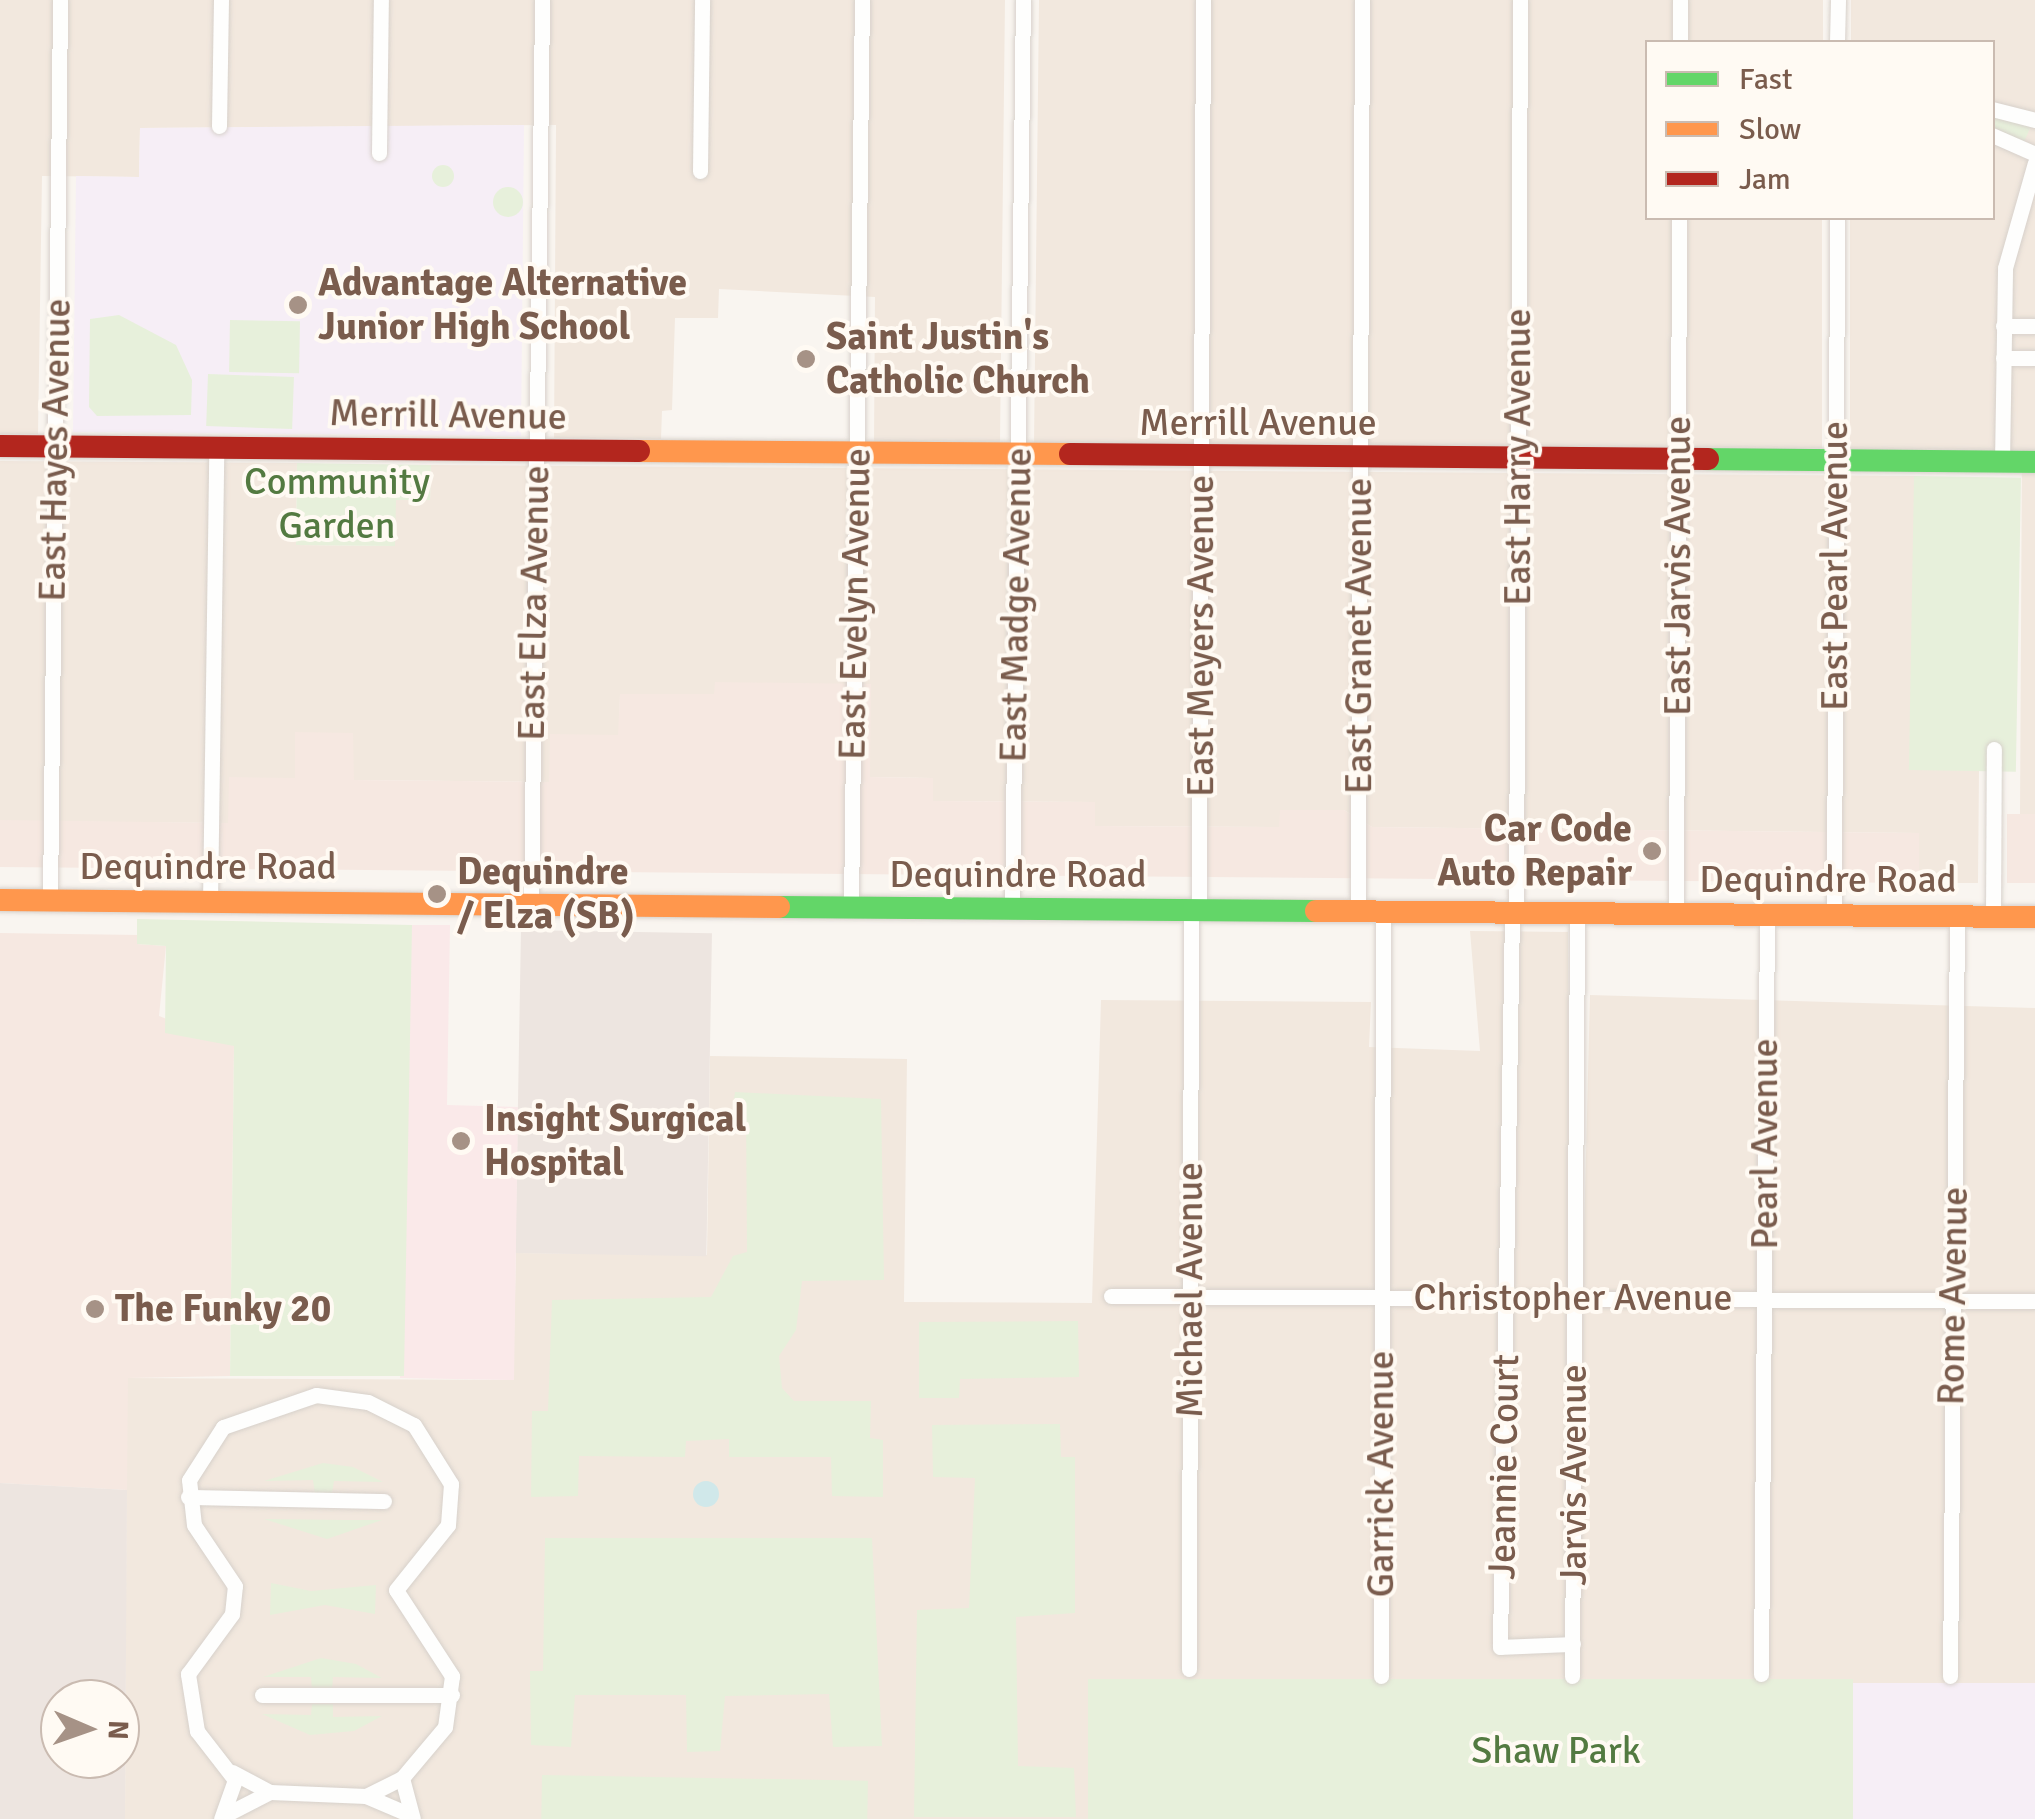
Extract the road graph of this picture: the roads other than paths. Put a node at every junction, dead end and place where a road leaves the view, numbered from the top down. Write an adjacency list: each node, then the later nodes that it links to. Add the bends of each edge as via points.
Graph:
1 (60, 0): 30 (street, East Hayes Avenue)
2 (221, 0): 17 (street)
3 (381, 0): 19 (street)
4 (542, 0): 32 (street, East Elza Avenue)
5 (702, 0): 22 (street)
6 (862, 0): 33 (street, East Evelyn Avenue)
7 (1022, 0): 34 (street, East Madge Avenue)
8 (1203, 0): 35 (street, East Meyers Avenue)
9 (1362, 0): 36 (street, East Granet Avenue)
10 (1520, 0): 37 (street, East Harry Avenue)
11 (1680, 0): 13 (street)
12 (1838, 0): 14 (street)
13 (1680, 40)
14 (1838, 40)
15 (1995, 110): 16 (street)
16 (2035, 120)
17 (220, 126)
18 (1995, 136): 20 (street)
19 (379, 152)
20 (2035, 154)
21 (2035, 163): 25 (street, via 2007,248)
22 (700, 171)
23 (1679, 220): 38 (street, East Jarvis Avenue)
24 (1837, 220): 39 (street, East Pearl Avenue)
25 (2003, 326): 26 (street); 27 (street)
26 (2035, 326)
27 (2003, 358): 28 (street); 40 (street)
28 (2035, 358)
29 (0, 446): 30 (street, Merrill Avenue)
30 (55, 447): 31 (street, Merrill Avenue); 44 (street, East Hayes Avenue)
31 (216, 448): 32 (street, Merrill Avenue); 45 (street)
32 (536, 451): 33 (street, Merrill Avenue); 46 (street, East Elza Avenue)
33 (857, 455): 34 (street, Merrill Avenue); 47 (street, East Evelyn Avenue)
34 (1018, 457): 35 (street, Merrill Avenue); 48 (street, East Madge Avenue)
35 (1201, 457): 36 (street, Merrill Avenue); 49 (street, East Meyers Avenue)
36 (1360, 458): 37 (street, Merrill Avenue); 50 (street, East Granet Avenue)
37 (1518, 459): 38 (street, Merrill Avenue); 52 (street, East Harry Avenue)
38 (1678, 460): 39 (street, Merrill Avenue); 54 (street, East Jarvis Avenue)
39 (1836, 462): 40 (street, Merrill Avenue); 56 (street, East Pearl Avenue)
40 (2002, 462): 41 (street, Merrill Avenue)
41 (2035, 462)
42 (1994, 749): 58 (street)
43 (0, 900): 44 (street, Dequindre Road)
44 (50, 901): 45 (street, Dequindre Road)
45 (210, 902): 46 (street, Dequindre Road)
46 (531, 905): 47 (street, Dequindre Road)
47 (851, 909): 48 (street, Dequindre Road)
48 (1012, 909): 49 (street, Dequindre Road)
49 (1195, 911): 50 (street, Dequindre Road); 61 (street, Michael Avenue)
50 (1358, 912): 51 (street, Dequindre Road)
51 (1382, 912): 52 (street, Dequindre Road); 62 (street, Garrick Avenue)
52 (1514, 913): 53 (street, Dequindre Road); 63 (street, Jeannie Court)
53 (1577, 914): 54 (street, Dequindre Road); 64 (street, Jarvis Avenue)
54 (1676, 914): 55 (street, Dequindre Road)
55 (1767, 915): 56 (street, Dequindre Road); 65 (street, Pearl Avenue)
56 (1834, 915): 57 (street, Dequindre Road)
57 (1957, 916): 58 (street, Dequindre Road); 66 (street, Rome Avenue)
58 (1993, 916): 59 (street, Dequindre Road)
59 (2035, 916)
60 (1110, 1296): 61 (street, Christopher Avenue)
61 (1190, 1296): 62 (street, Christopher Avenue); 71 (street, Michael Avenue)
62 (1382, 1296): 63 (street, Christopher Avenue); 73 (street, Garrick Avenue)
63 (1507, 1297): 64 (street, Christopher Avenue); 70 (street, Jeannie Court, via 1500,1648)
64 (1575, 1297): 65 (street, Christopher Avenue); 70 (street, Jarvis Avenue)
65 (1764, 1299): 66 (street, Christopher Avenue); 72 (street, Pearl Avenue)
66 (1953, 1301): 67 (street, Christopher Avenue); 75 (street, Rome Avenue)
67 (2035, 1301)
68 (188, 1497): 69 (street); 77 (street, via 192,1470 223,1427 316,1395 368,1402 414,1425 446,1464 448,1526 395,1601 448,1662); 78 (street, via 201,1540 235,1586 232,1614 188,1674 191,1718)
69 (384, 1501)
70 (1573, 1644): 74 (street, Jarvis Avenue)
71 (1189, 1670)
72 (1761, 1674)
73 (1381, 1676)
74 (1572, 1676)
75 (1950, 1676)
76 (262, 1695): 77 (street)
77 (452, 1695): 79 (street, via 445,1727)
78 (227, 1766): 80 (street); 83 (street, via 234,1800)
79 (402, 1778): 81 (street); 82 (street)
80 (270, 1792): 81 (street); 83 (street)
81 (366, 1796): 82 (street)
82 (411, 1816)
83 (222, 1818)

